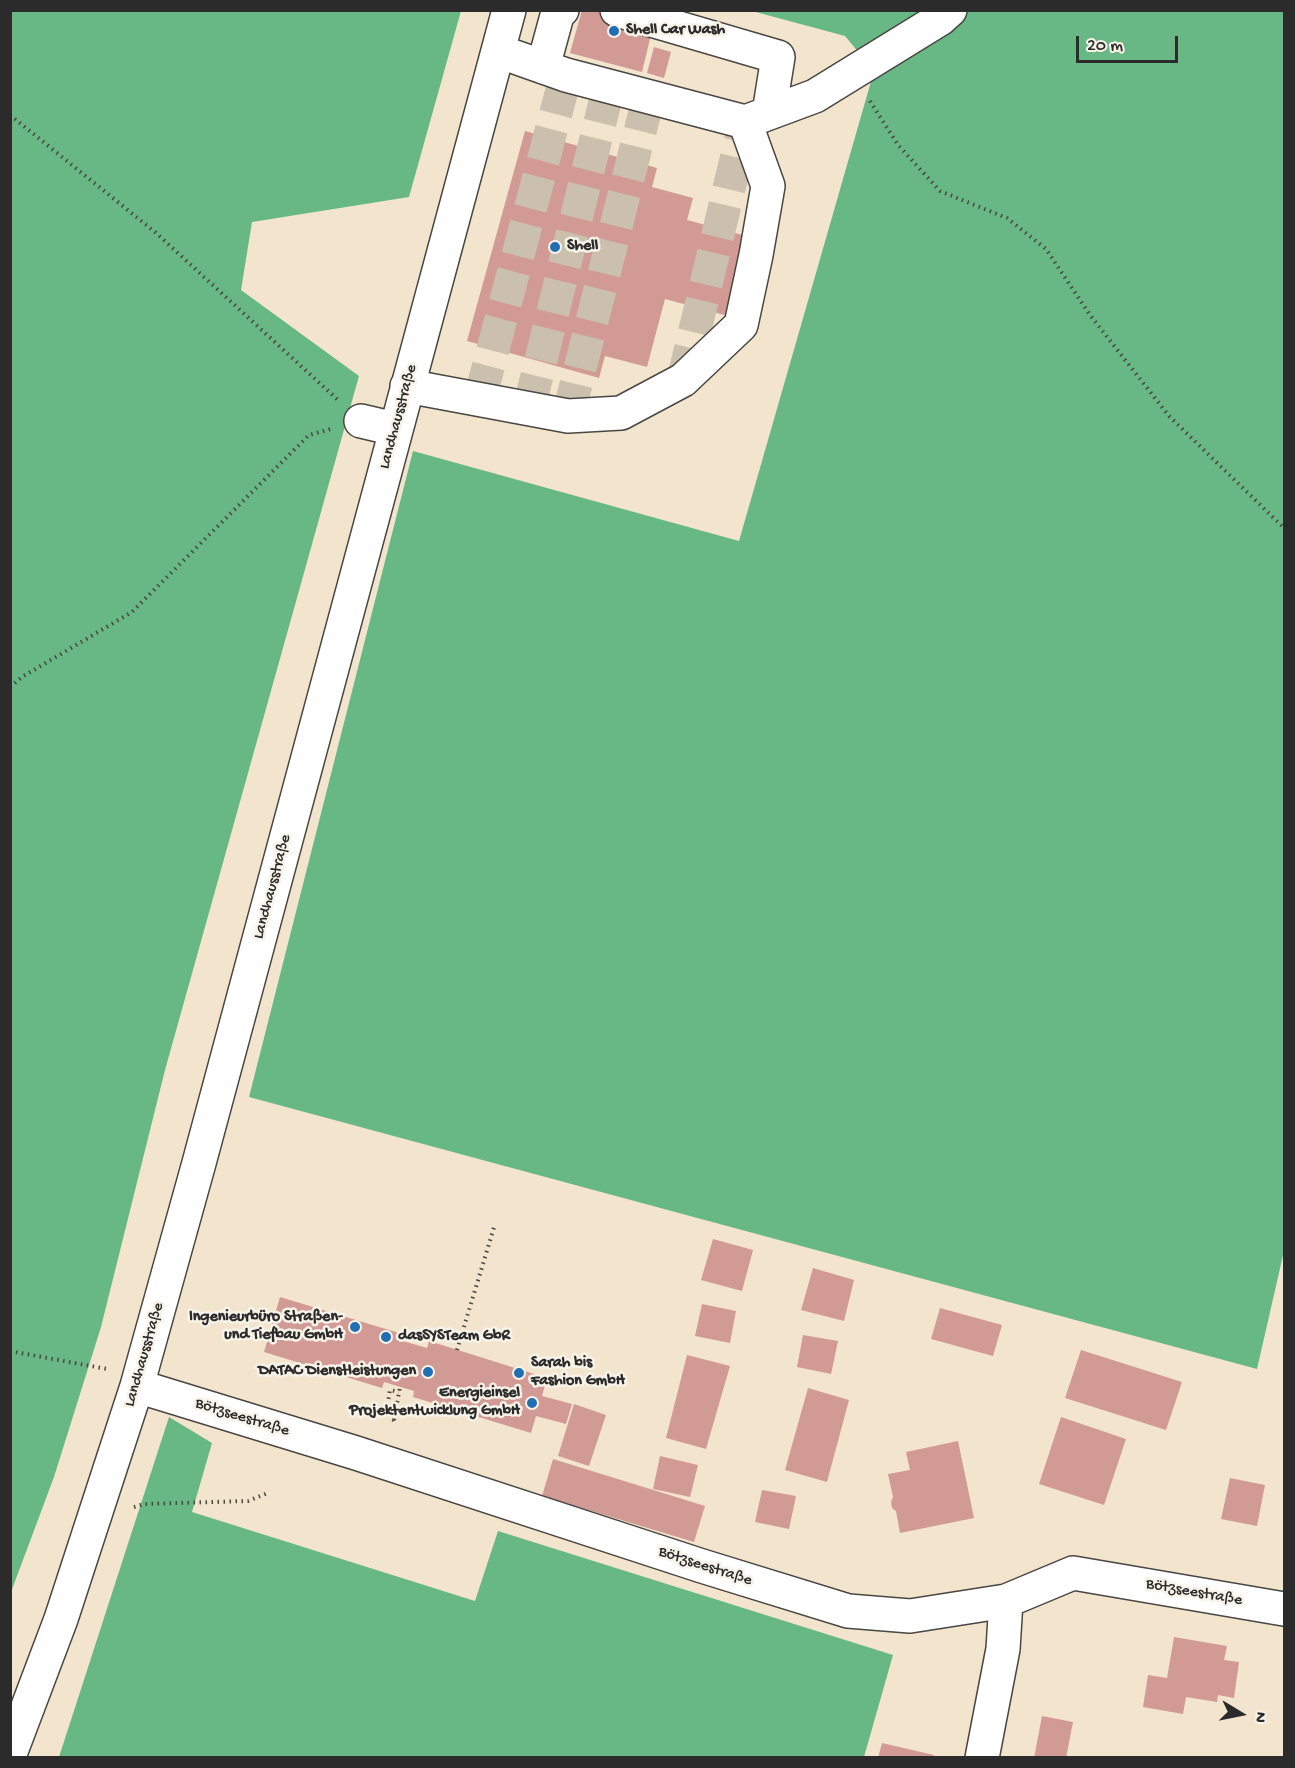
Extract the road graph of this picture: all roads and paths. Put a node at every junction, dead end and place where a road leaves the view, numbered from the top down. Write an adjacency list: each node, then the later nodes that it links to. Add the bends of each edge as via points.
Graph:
1 (509, 10): 5 (street, Landhausstraße)
2 (562, 10): 6 (street, via 558,12)
3 (617, 10): 9 (street, via 778,57)
4 (950, 10): 7 (street)
5 (498, 51): 6 (street); 10 (street, Landhausstraße)
6 (543, 67): 9 (street, via 608,75)
7 (852, 73): 9 (street, via 815,96); 13 (path, via 898,145 940,190 1007,218 1046,249 1090,315 1169,416)
8 (10, 115): 11 (path, via 155,232)
9 (757, 117): 10 (street, via 768,186 741,325 683,380 621,413 568,416)
10 (407, 386): 12 (street, Landhausstraße)
11 (361, 421): 12 (street); 14 (path, via 309,435 132,612)
12 (395, 429): 19 (street, Landhausstraße)
13 (1284, 528)
14 (10, 687)
15 (495, 1224): 16 (path)
16 (457, 1350)
17 (10, 1351): 18 (path)
18 (103, 1369)
19 (137, 1386): 23 (street, Bötzseestraße, via 848,1611 910,1616); 25 (street, Landhausstraße, via 61,1619)
20 (399, 1389): 20 (path, via 390,1390 387,1408 393,1421)
21 (268, 1493): 22 (path, via 248,1501 144,1504)
22 (128, 1510)
23 (1006, 1600): 24 (street, Bötzseestraße, via 1073,1573); 26 (street, via 1003,1649)
24 (1284, 1609)
25 (10, 1754)
26 (982, 1758)

